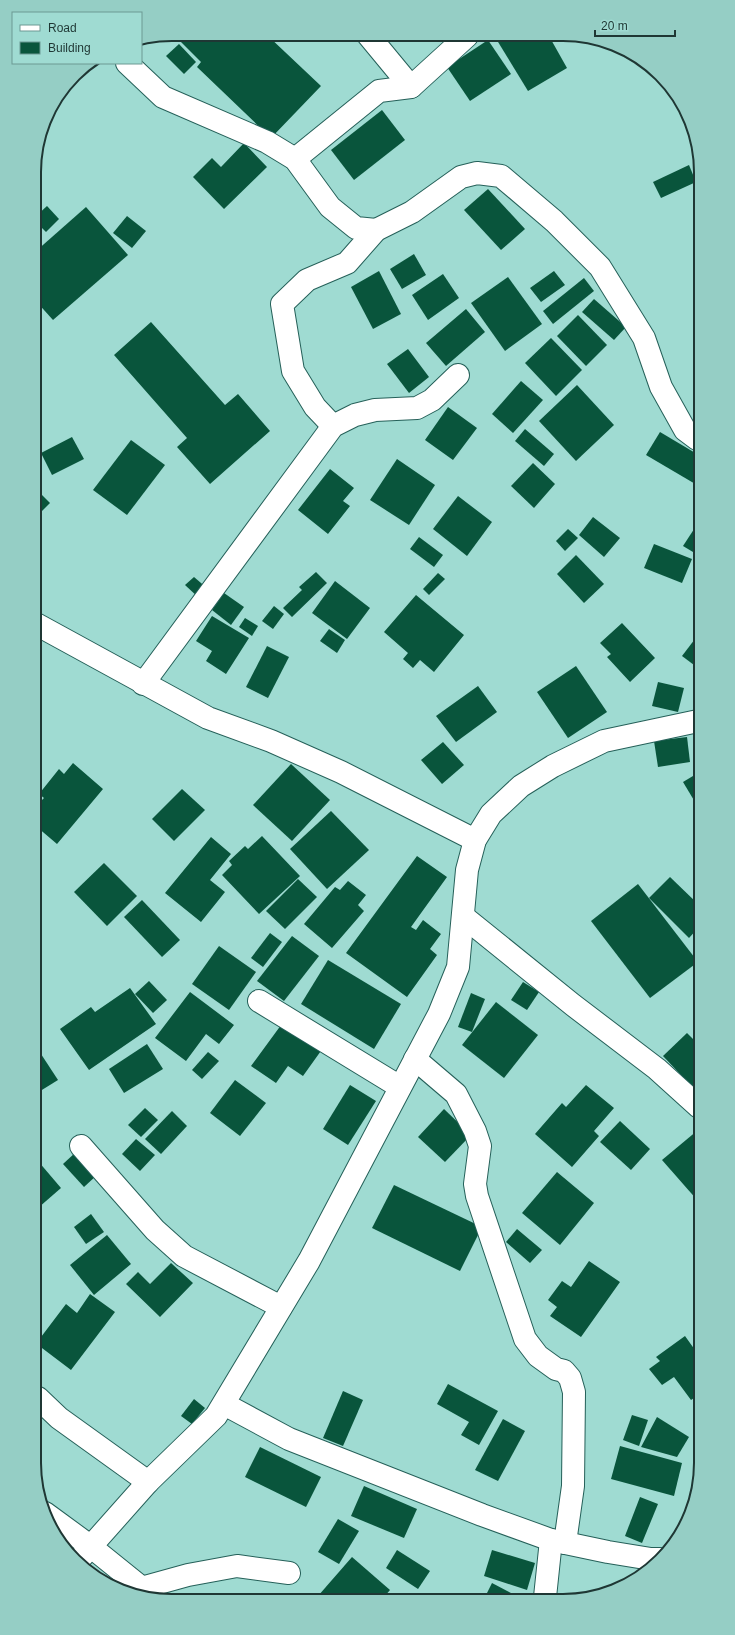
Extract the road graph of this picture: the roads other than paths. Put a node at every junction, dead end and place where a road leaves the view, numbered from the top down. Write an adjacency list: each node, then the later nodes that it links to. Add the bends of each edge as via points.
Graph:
1 (373, 41): 4 (street)
2 (462, 41): 4 (street)
3 (128, 64): 5 (street, via 163,97 267,142)
4 (411, 87): 5 (street, via 379,91)
5 (295, 159): 6 (street, via 330,207 356,228)
6 (376, 230): 8 (street, via 347,263 307,280 282,304 293,371 315,407); 9 (street, via 412,212 461,177 477,173 501,176 554,221 600,267 644,338 661,387 685,430)
7 (458, 375): 8 (street, via 432,400 417,408 375,410 355,415)
8 (334, 426): 11 (street)
9 (694, 437)
10 (41, 627): 11 (street)
11 (144, 684): 13 (street, via 208,718 271,741 340,772)
12 (694, 722): 13 (street, via 604,741 553,766 522,786 491,814)
13 (475, 840): 14 (street, via 467,870)
14 (464, 917): 16 (street, via 458,967); 18 (street, via 573,1005 657,1068)
15 (259, 1001): 17 (street)
16 (415, 1059): 17 (street); 25 (street, via 456,1094 475,1131 480,1146 475,1184 477,1196 526,1339 538,1356 556,1369 564,1371 570,1378 574,1392 573,1486)
17 (400, 1087): 20 (street, via 309,1260)
18 (694, 1102)
19 (81, 1146): 20 (street, via 155,1230 184,1256)
20 (281, 1306): 22 (street)
21 (41, 1401): 23 (street, via 60,1418)
22 (224, 1404): 23 (street, via 216,1416); 25 (street, via 289,1439)
23 (148, 1482): 26 (street)
24 (57, 1526): 26 (street)
25 (558, 1542): 27 (street); 31 (street)
26 (83, 1554): 29 (street)
27 (653, 1559)
28 (289, 1573): 30 (street, via 237,1566 188,1575)
29 (144, 1590)
30 (151, 1592)
31 (545, 1594)

